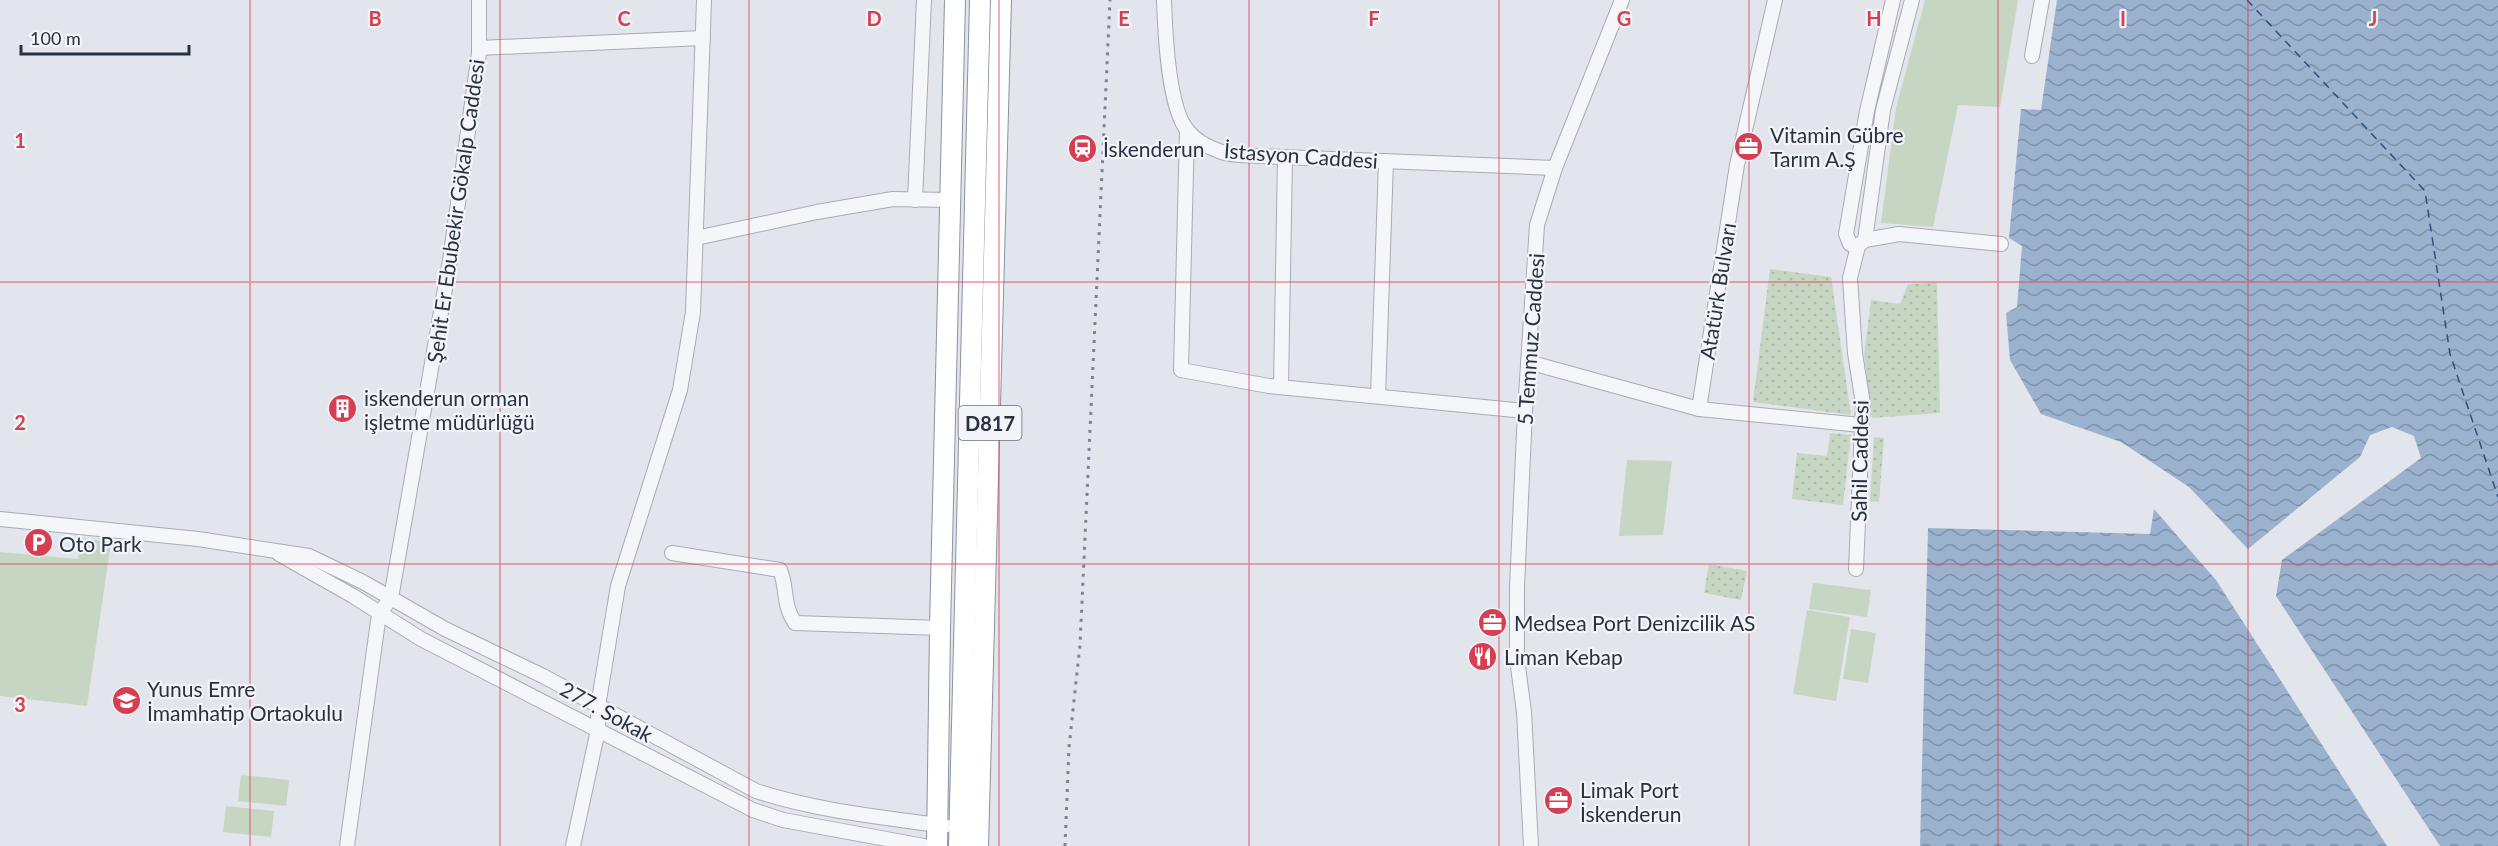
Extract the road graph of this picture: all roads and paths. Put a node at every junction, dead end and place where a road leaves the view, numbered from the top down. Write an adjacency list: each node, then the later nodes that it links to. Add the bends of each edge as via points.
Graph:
1 (478, 0): 14 (street, Şehit Er Ebubekir Gökalp Caddesi)
2 (704, 0): 13 (street)
3 (924, 0): 20 (street)
4 (955, 0): 21 (highway)
5 (980, 0): 41 (highway, D817)
6 (1000, 0): 46 (highway, D817)
7 (1164, 0): 16 (street, via 1165,44 1178,113)
8 (1622, 0): 19 (street, 5 Temmuz Caddesi)
9 (1775, 0): 28 (street, Atatürk Bulvarı, via 1737,165)
10 (1893, 0): 23 (street, via 1867,111 1846,234 1850,244)
11 (1912, 0): 23 (street, Sahil Caddesi, via 1883,110)
12 (2042, 0): 15 (street)
13 (703, 38): 14 (street); 22 (street)
14 (479, 48): 35 (street, Şehit Er Ebubekir Gökalp Caddesi, via 443,307)
15 (2031, 56)
16 (1187, 131): 17 (street, İstasyon Caddesi, via 1222,153); 26 (street, via 1181,370)
17 (1285, 157): 18 (street, İstasyon Caddesi); 26 (street)
18 (1386, 161): 19 (street, İstasyon Caddesi); 27 (street)
19 (1555, 168): 25 (street, 5 Temmuz Caddesi, via 1537,225)
20 (915, 200): 21 (street); 22 (street, via 893,199 817,212)
21 (951, 200): 37 (highway)
22 (696, 238): 38 (street, via 693,312 680,390 618,586)
23 (1862, 243): 24 (street, via 1899,234); 30 (street, Sahil Caddesi, via 1850,278 1863,404)
24 (2001, 244)
25 (1528, 362): 28 (street); 29 (street, 5 Temmuz Caddesi)
26 (1281, 387): 27 (street)
27 (1378, 396): 29 (street)
28 (1699, 409): 30 (street)
29 (1525, 411): 47 (street, 5 Temmuz Caddesi, via 1517,659)
30 (1861, 425): 34 (street, Sahil Caddesi)
31 (0, 519): 32 (street, 277. Sokak, via 198,538)
32 (269, 549): 35 (street, 277. Sokak, via 309,556); 36 (street, 277. Sokak)
33 (672, 553): 37 (street, via 780,570 785,604 795,623)
34 (1856, 569)
35 (391, 598): 36 (street); 38 (street, 277. Sokak)
36 (379, 614): 39 (street, 277. Sokak); 42 (street)
37 (940, 628): 40 (highway)
38 (598, 706): 39 (street); 40 (street, 277. Sokak, via 756,791 831,810)
39 (598, 730): 43 (street); 44 (street, 277. Sokak, via 753,810 783,820)
40 (938, 825): 41 (street, 277. Sokak); 45 (highway)
41 (959, 837)
42 (347, 846)
43 (573, 846)
44 (924, 846)
45 (937, 846)
46 (978, 846)
47 (1532, 846)

